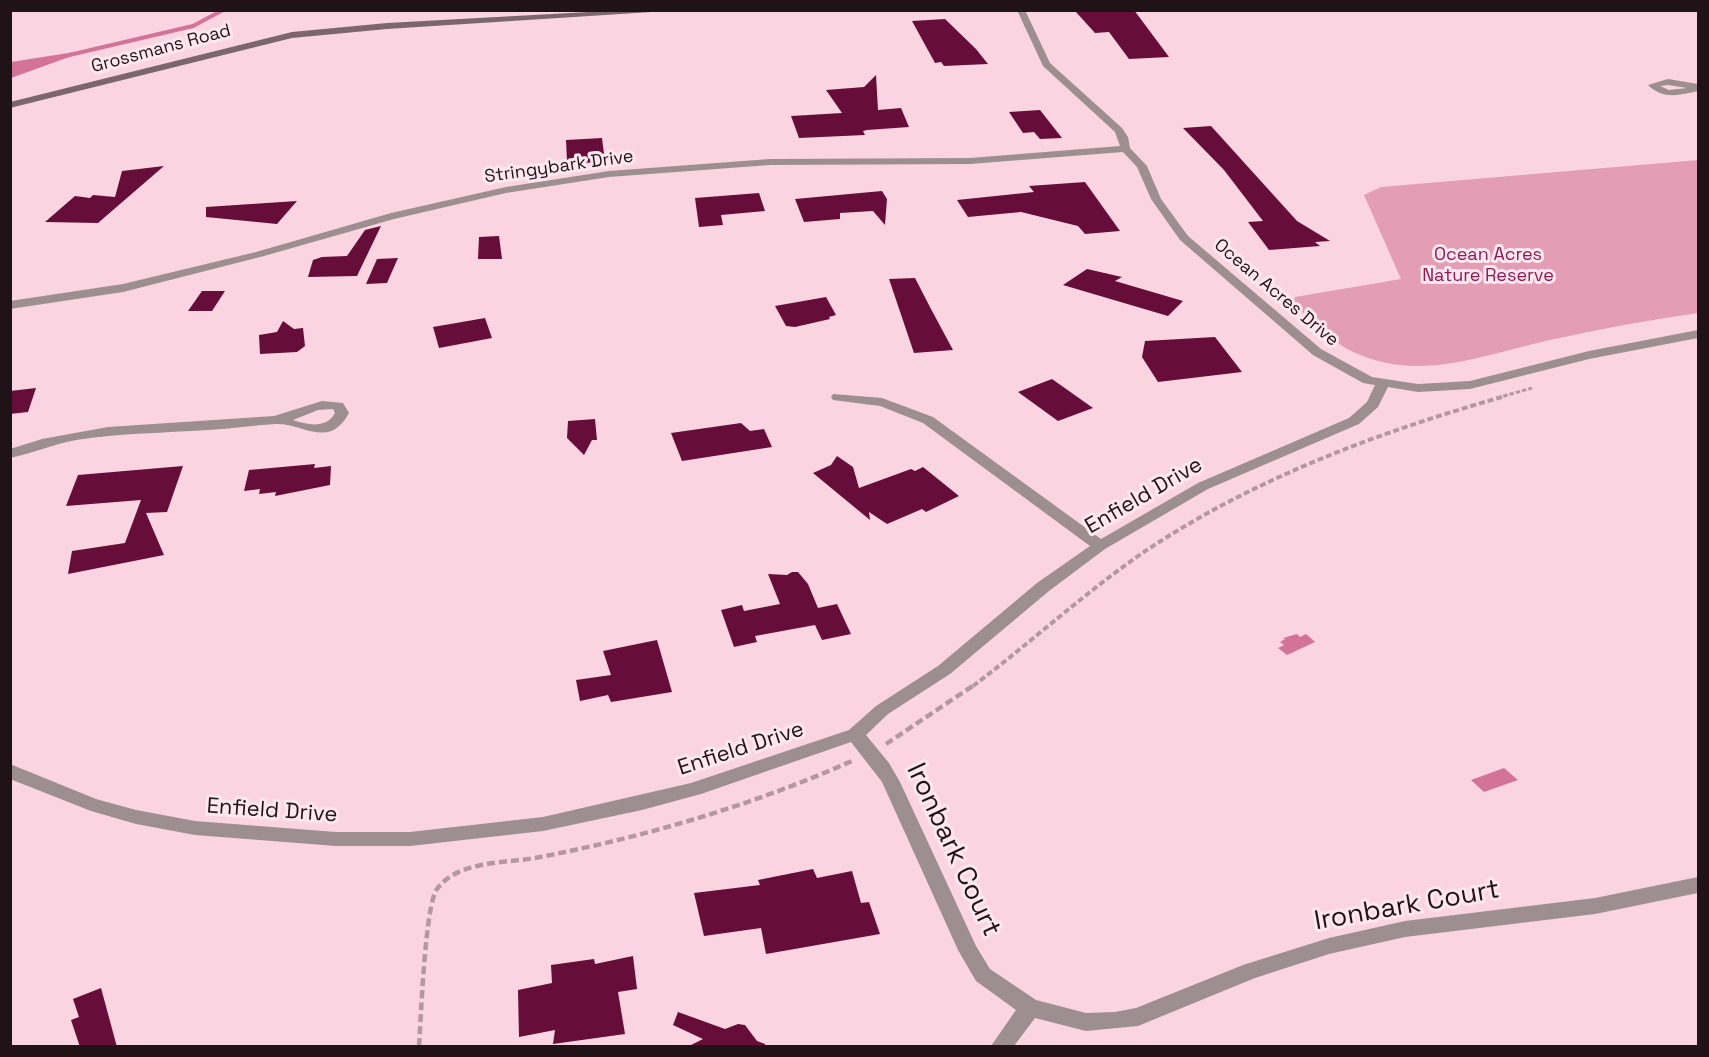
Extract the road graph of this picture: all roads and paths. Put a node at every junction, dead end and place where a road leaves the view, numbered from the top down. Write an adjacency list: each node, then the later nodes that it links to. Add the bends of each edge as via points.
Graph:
1 (680, 10): 3 (street, Grossmans Road, via 292,35)
2 (1021, 10): 4 (street, Ocean Acres Drive, via 1046,64 1111,121 1123,137)
3 (10, 105)
4 (1125, 148): 5 (street, Stringybark Drive, via 1008,159 770,162 609,174 506,190 387,217 123,288); 7 (street, Ocean Acres Drive, via 1142,166 1164,212 1198,251 1317,352 1349,372)
5 (10, 305)
6 (1698, 334): 7 (street, Ocean Acres Drive, via 1589,355 1470,385 1418,388)
7 (1383, 384): 12 (street, Enfield Drive, via 1373,404 1354,421 1203,486)
8 (1534, 387): 14 (path, via 1342,450 1226,504 1141,554 1061,613 977,683)
9 (838, 397): 12 (street, via 882,402 928,420)
10 (279, 419): 11 (street, via 93,433)
11 (10, 454)
12 (1100, 546): 13 (street, Enfield Drive, via 1043,587 944,670 882,710)
13 (855, 734): 14 (street, Ironbark Court); 15 (street, Enfield Drive, via 642,803 543,824 410,839 336,839 195,828 91,804)
14 (871, 752): 17 (street, Ironbark Court, via 902,803 974,961 983,975); 18 (path, via 768,796 676,827 612,844 471,868 452,875 437,885 431,900)
15 (10, 771)
16 (1698, 885): 17 (street, Ironbark Court, via 1595,906 1406,929 1329,946 1250,971 1138,1017 1086,1022)
17 (1030, 1008): 19 (street)
18 (419, 1047)
19 (1002, 1047)

